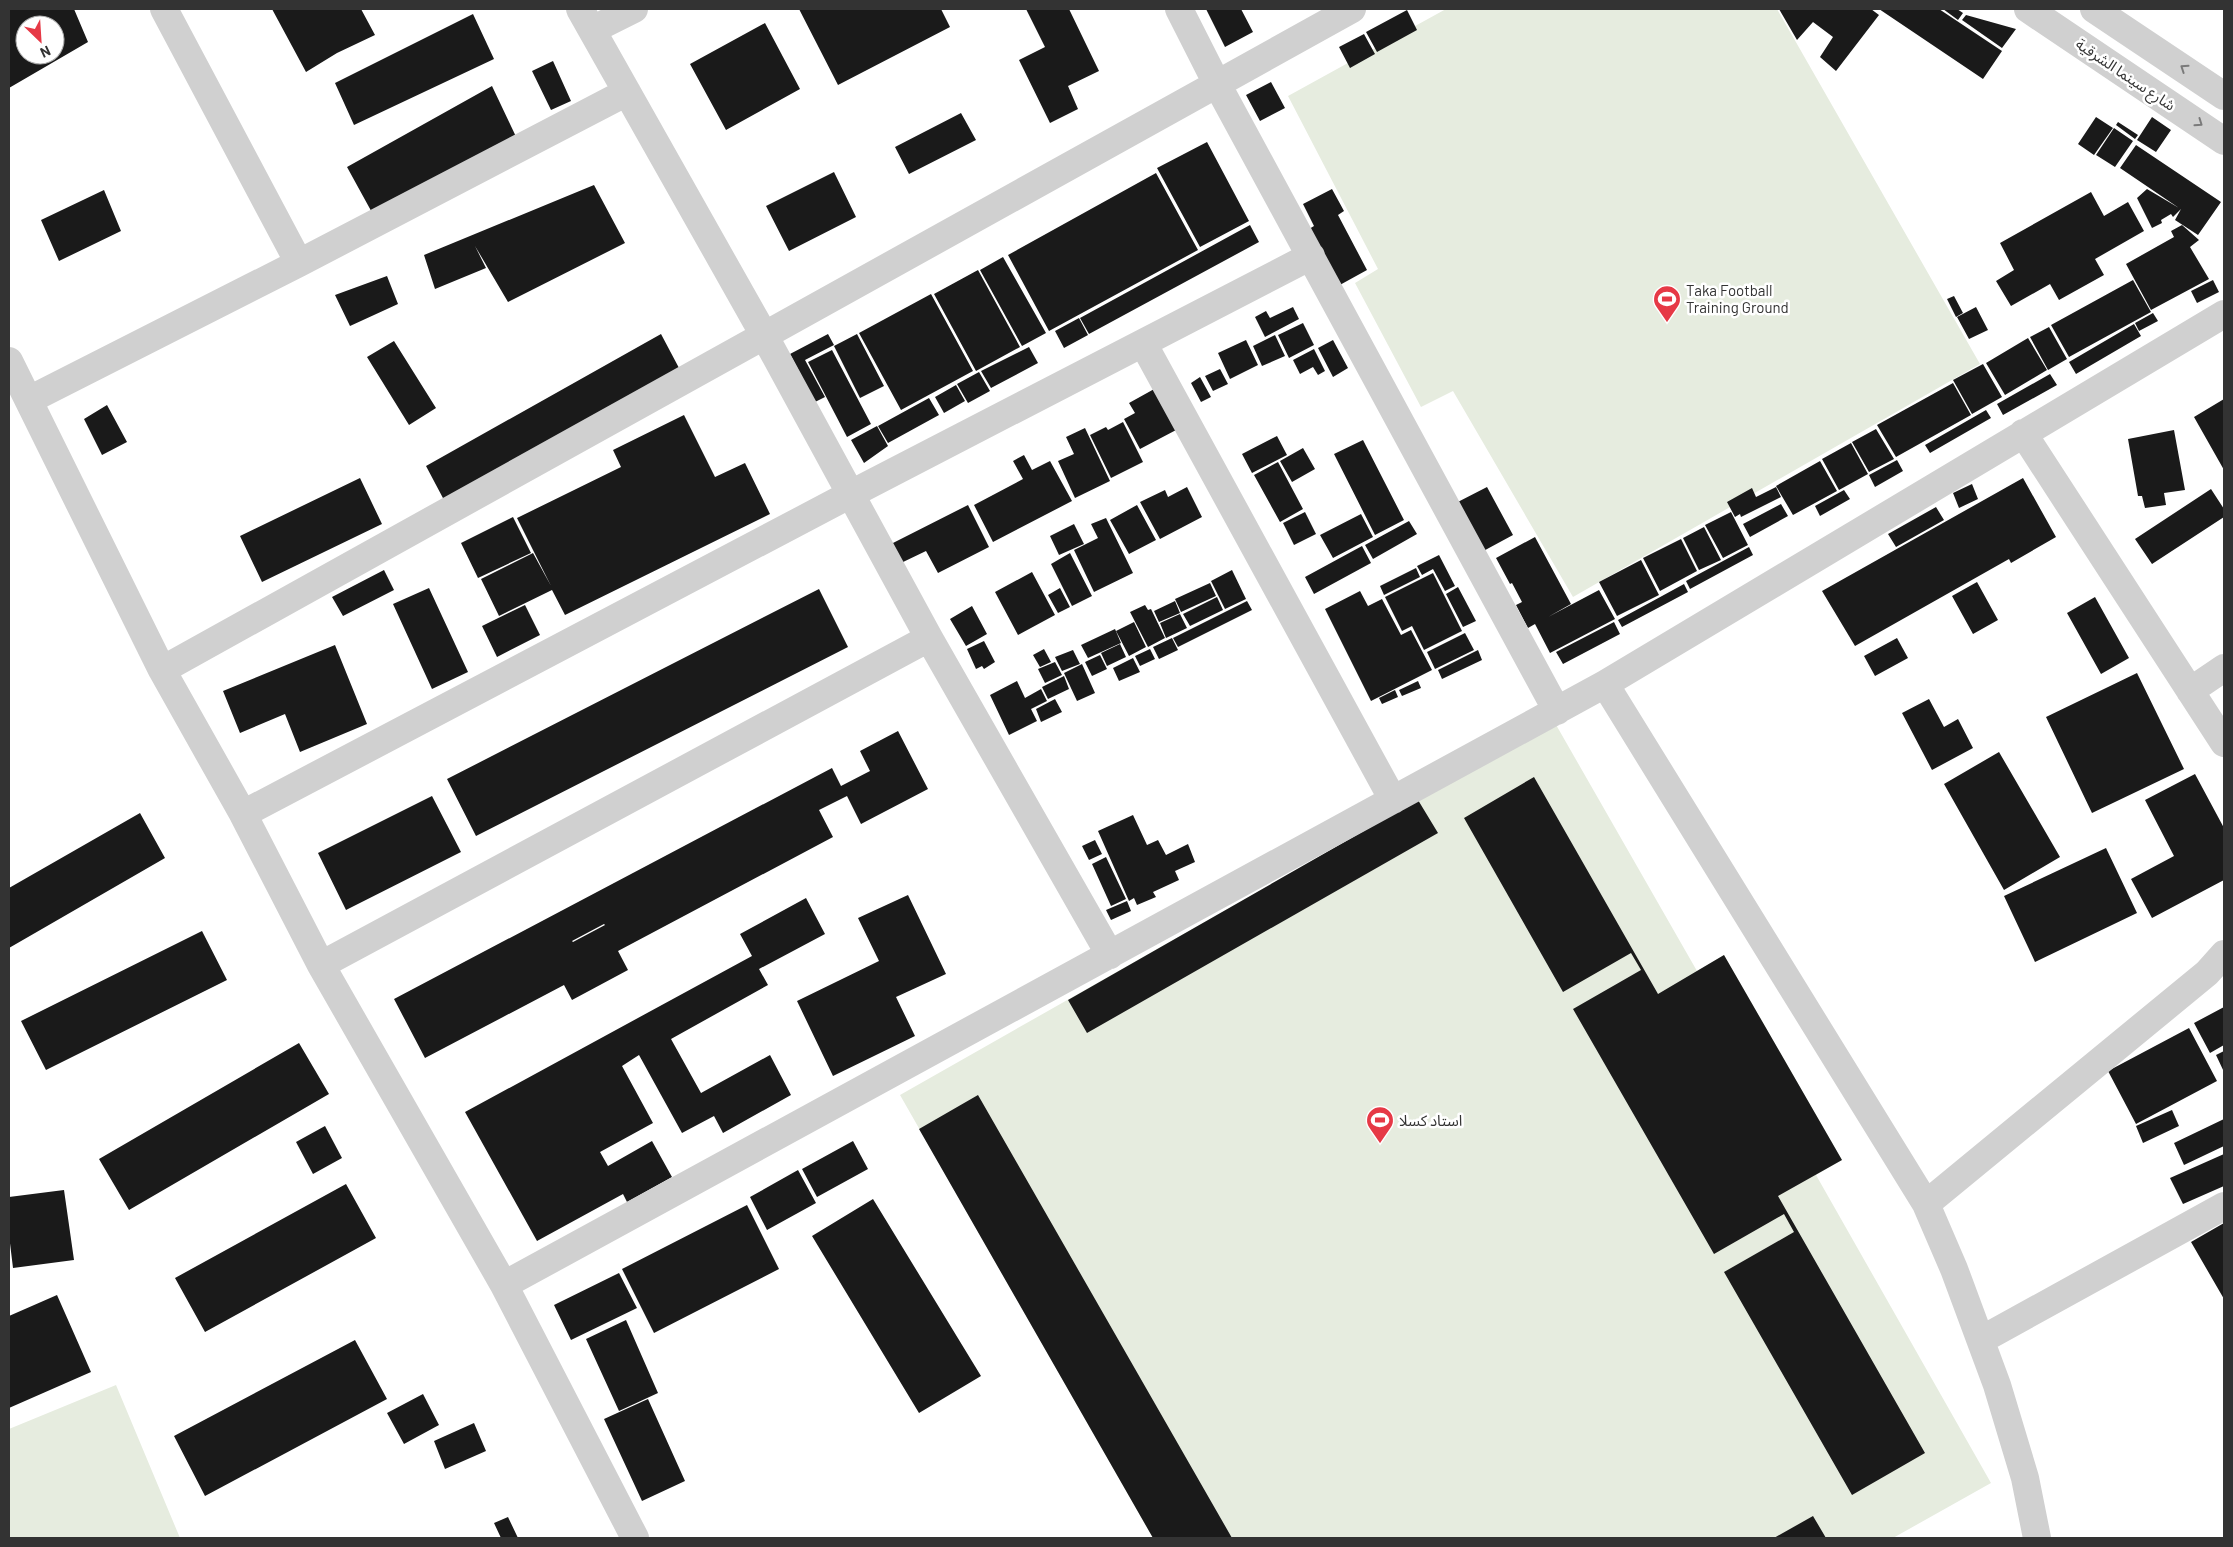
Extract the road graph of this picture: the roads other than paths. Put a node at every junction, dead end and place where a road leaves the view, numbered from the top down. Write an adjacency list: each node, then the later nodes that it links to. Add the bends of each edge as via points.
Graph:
1 (164, 9): 13 (street)
2 (634, 9): 7 (street)
3 (1179, 9): 8 (street)
4 (1352, 9): 8 (street)
5 (2028, 9): 11 (street, شارع سينما الشرقية, one-way to 11)
6 (2094, 9): 10 (street, one-way to 6)
7 (586, 20): 9 (street)
8 (1217, 84): 12 (street); 15 (street)
9 (627, 92): 13 (street); 15 (street)
10 (2224, 96)
11 (2224, 140)
12 (1311, 256): 16 (street); 26 (street)
13 (299, 263): 18 (street)
14 (2221, 324): 19 (street)
15 (764, 335): 20 (street); 23 (street)
16 (1143, 343): 20 (street); 28 (street)
17 (9, 361): 18 (street)
18 (29, 400): 23 (street)
19 (2023, 433): 24 (street); 25 (street)
20 (851, 494): 21 (street); 29 (street)
21 (929, 638): 31 (street); 32 (street)
22 (2224, 668): 25 (street)
23 (162, 670): 29 (street)
24 (1605, 684): 26 (street); 33 (street)
25 (2190, 691): 27 (street)
26 (1557, 711): 28 (street)
27 (2224, 743)
28 (1393, 800): 31 (street)
29 (243, 814): 32 (street)
30 (2224, 954): 33 (street, via 2208,973)
31 (1110, 955): 35 (street)
32 (321, 965): 35 (street)
33 (1926, 1204): 36 (street)
34 (2224, 1206): 36 (street)
35 (504, 1285): 37 (street)
36 (1981, 1340): 38 (street, via 2026,1478)
37 (635, 1538)
38 (2037, 1538)

